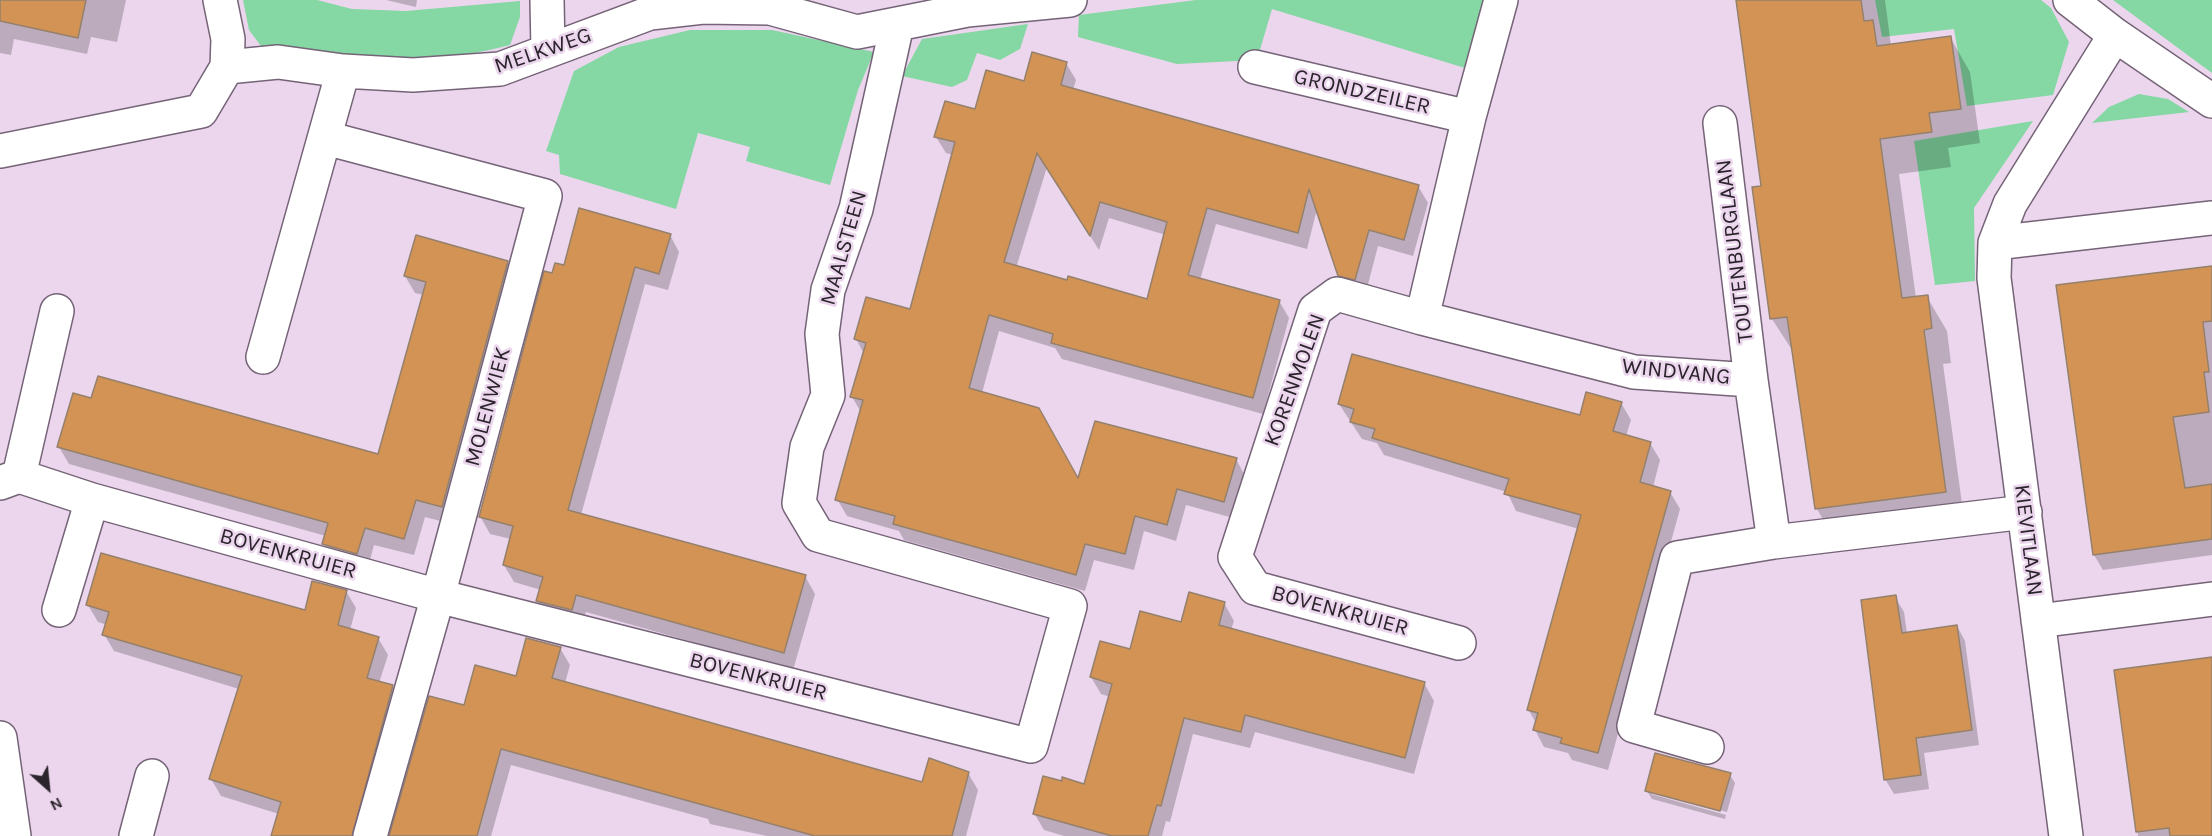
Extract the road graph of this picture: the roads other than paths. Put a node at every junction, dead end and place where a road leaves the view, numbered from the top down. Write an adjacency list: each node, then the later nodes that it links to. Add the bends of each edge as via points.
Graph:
1 (220, 0): 9 (street, via 228,39)
2 (547, 0): 8 (street)
3 (1070, 0): 6 (street, MELKWEG, via 967,10)
4 (1501, 0): 13 (street)
5 (2070, 0): 7 (street)
6 (897, 25): 8 (street, MELKWEG, via 857,32 770,8 703,7 650,13); 26 (street, MAALSTEEN, via 856,209 828,290 822,334 828,394 807,447 799,503)
7 (2115, 35): 12 (street); 18 (street, KIEVITLAAN, via 2010,204)
8 (548, 51): 11 (street, MELKWEG, via 500,69 413,75)
9 (227, 67): 11 (street, MELKWEG, via 278,62); 16 (street, via 201,111)
10 (1255, 68): 13 (street, GRONDZEILER)
11 (343, 71): 15 (street)
12 (2212, 101)
13 (1469, 117): 20 (street)
14 (1720, 123): 22 (street, TOUTENBURGLAAN)
15 (326, 138): 21 (street); 29 (street, MOLENWIEK, via 545,196)
16 (0, 151)
17 (2212, 218): 18 (street)
18 (1995, 243): 25 (street, KIEVITLAAN, via 1994,278)
19 (57, 311): 23 (street, BOVENKRUIER)
20 (1422, 318): 22 (street, WINDVANG, via 1634,372); 28 (street, KORENMOLEN, via 1337,294 1315,310)
21 (263, 357)
22 (1751, 380): 27 (street, WINDVANG)
23 (9, 480): 24 (street, BOVENKRUIER)
24 (92, 500): 29 (street, BOVENKRUIER); 31 (street)
25 (2025, 512): 27 (street); 32 (street, KIEVITLAAN)
26 (818, 535): 29 (street, BOVENKRUIER, via 1070,606 1031,746)
27 (1774, 542): 35 (street, via 1677,558 1634,726)
28 (1235, 557): 33 (street, BOVENKRUIER, via 1255,588)
29 (438, 596): 39 (street, MOLENWIEK)
30 (2212, 598): 32 (street)
31 (59, 610)
32 (2038, 621): 40 (street, KIEVITLAAN)
33 (1459, 643)
34 (0, 738): 37 (street)
35 (1707, 747)
36 (152, 776): 38 (street)
37 (14, 836)
38 (136, 836)
39 (370, 836)
40 (2066, 836)

